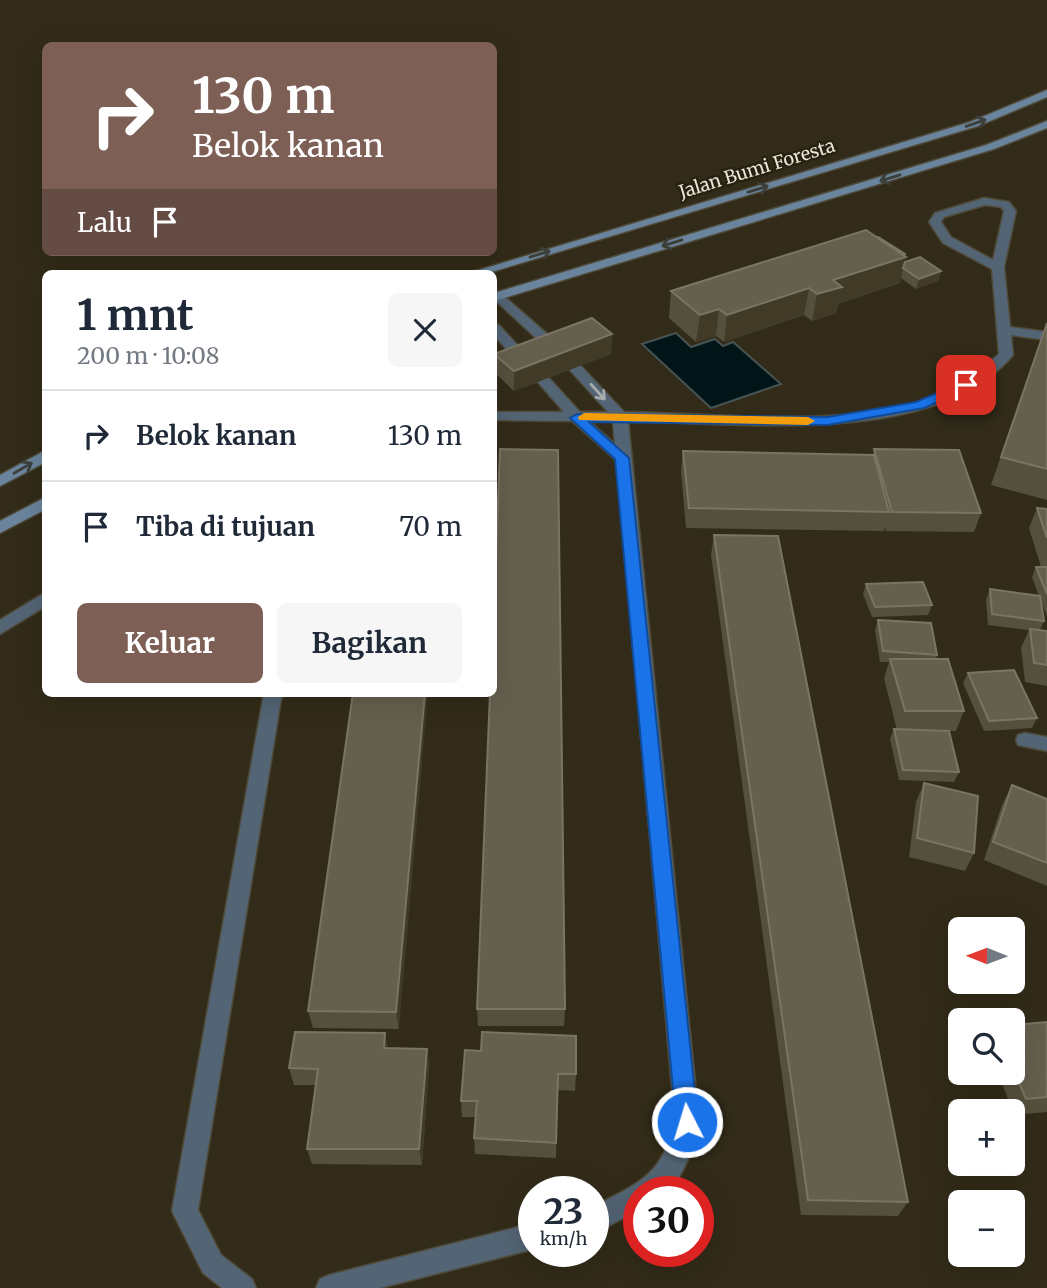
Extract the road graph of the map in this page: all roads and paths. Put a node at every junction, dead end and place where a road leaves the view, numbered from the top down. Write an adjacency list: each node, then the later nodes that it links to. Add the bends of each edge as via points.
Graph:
1 (1047, 93): 4 (main road, Jalan Bumi Foresta, one-way to 1, via 974,124)
2 (1047, 124): 5 (main road, one-way to 5, via 990,147)
3 (998, 267): 3 (street, via 947,240 935,222 939,215 984,201 1005,204 1010,211); 7 (street)
4 (485, 270)
5 (497, 296)
6 (497, 297): 10 (street)
7 (1006, 330): 9 (street); 15 (street, via 1006,355 989,374 920,405 883,414 828,421)
8 (497, 331): 11 (street)
9 (1047, 336)
10 (557, 350)
11 (525, 362)
12 (575, 368): 15 (street, one-way to 15)
13 (542, 380): 16 (street)
14 (497, 416): 16 (street)
15 (620, 416): 16 (street); 18 (street)
16 (577, 418): 18 (street)
17 (42, 457): 19 (main road, one-way to 17)
18 (622, 458): 27 (street, via 687,1122 677,1160)
19 (0, 481)
20 (42, 504): 21 (main road)
21 (0, 528)
22 (42, 601): 23 (street)
23 (0, 628)
24 (272, 697): 29 (street, via 185,1211 212,1265)
25 (1024, 740): 26 (street)
26 (1047, 744)
27 (666, 1176)
28 (518, 1240): 30 (street)
29 (243, 1288)
30 (329, 1288)

